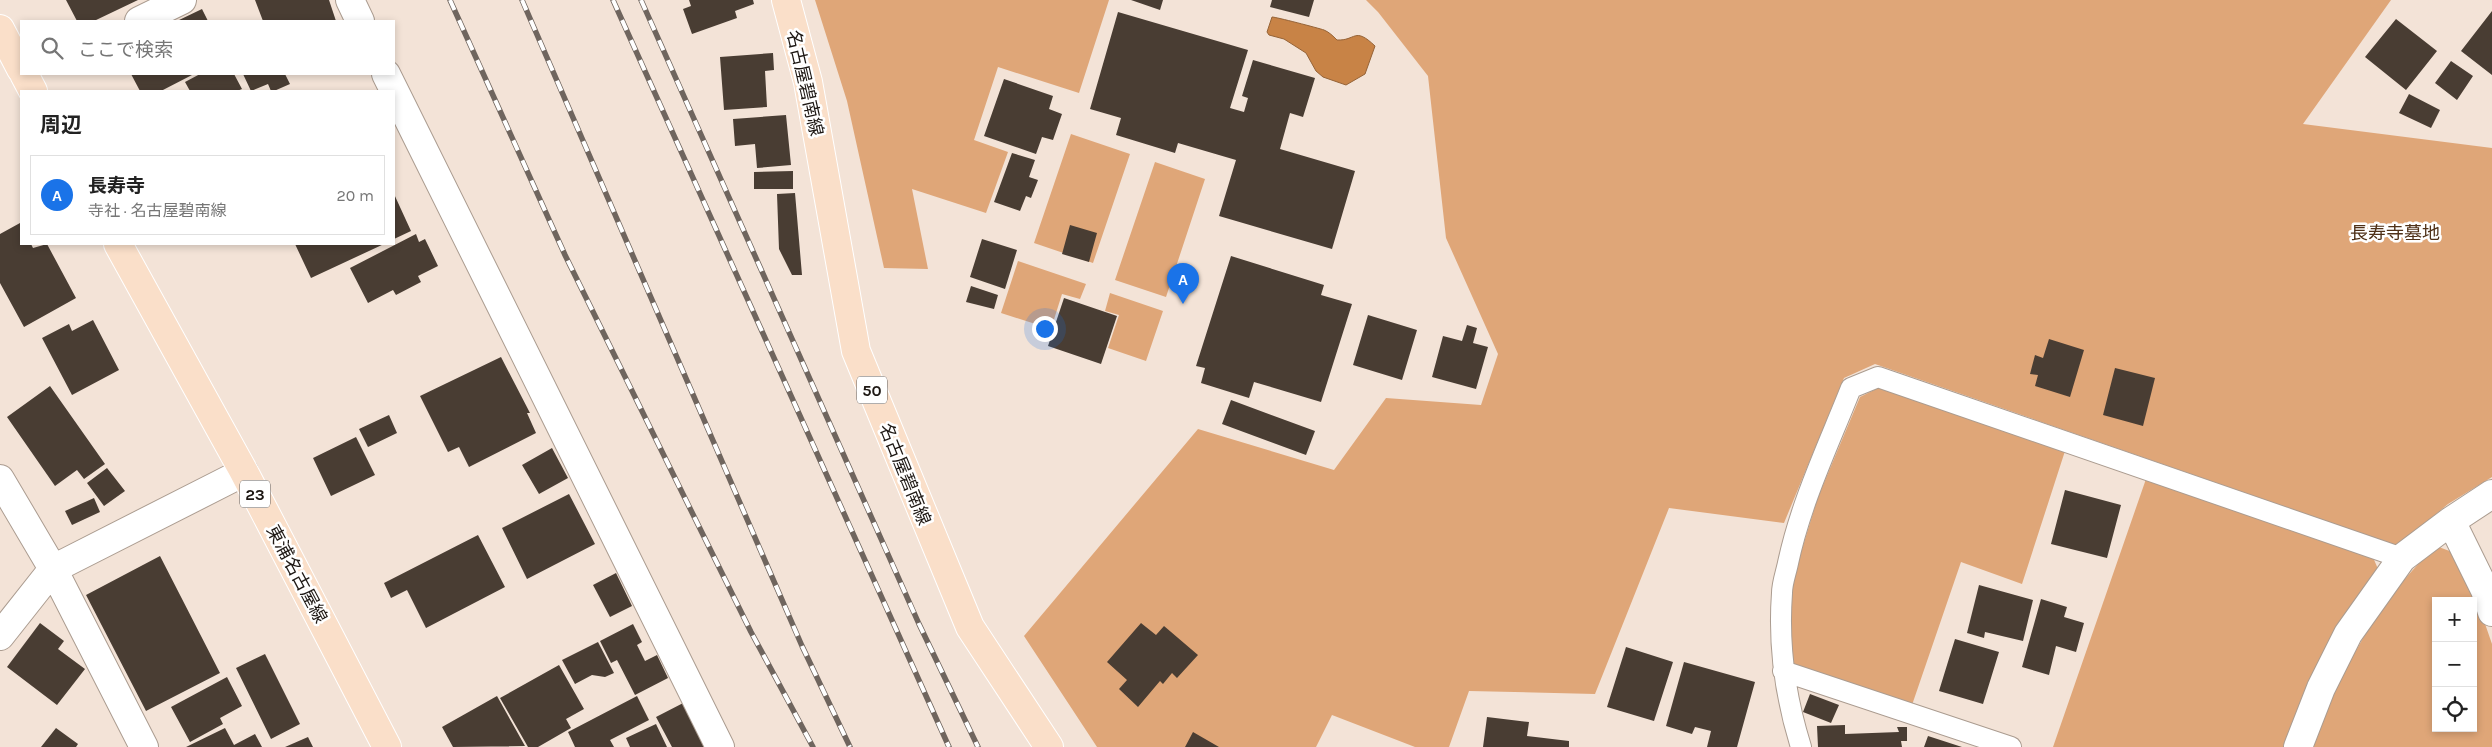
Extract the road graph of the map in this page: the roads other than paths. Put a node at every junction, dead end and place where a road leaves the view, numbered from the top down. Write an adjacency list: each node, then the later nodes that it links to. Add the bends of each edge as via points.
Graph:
1 (182, 0): 4 (street)
2 (350, 0): 5 (street)
3 (786, 0): 24 (main road, 名古屋碧南線 / 50, via 808,82 856,351 970,627)
4 (141, 20)
5 (360, 20)
6 (0, 29): 7 (main road)
7 (20, 65)
8 (386, 75): 9 (street)
9 (394, 90)
10 (395, 92): 23 (street)
11 (119, 245): 12 (main road, 東浦名古屋線 / 23)
12 (244, 472): 17 (street); 22 (main road, 東浦名古屋線 / 23)
13 (0, 479): 17 (street)
14 (2492, 494): 15 (street)
15 (2451, 520): 16 (street); 18 (street, via 2485,590)
16 (2402, 558): 20 (lane, via 1878,377 1851,388 1800,518 1782,592); 27 (street, via 2348,634 2321,688)
17 (53, 569): 19 (street); 21 (street)
18 (2492, 612)
19 (0, 636)
20 (1783, 671): 25 (lane, via 1787,702); 26 (lane)
21 (144, 747)
22 (388, 747)
23 (720, 747)
24 (1049, 747)
25 (1801, 747)
26 (2011, 747)
27 (2298, 747)

